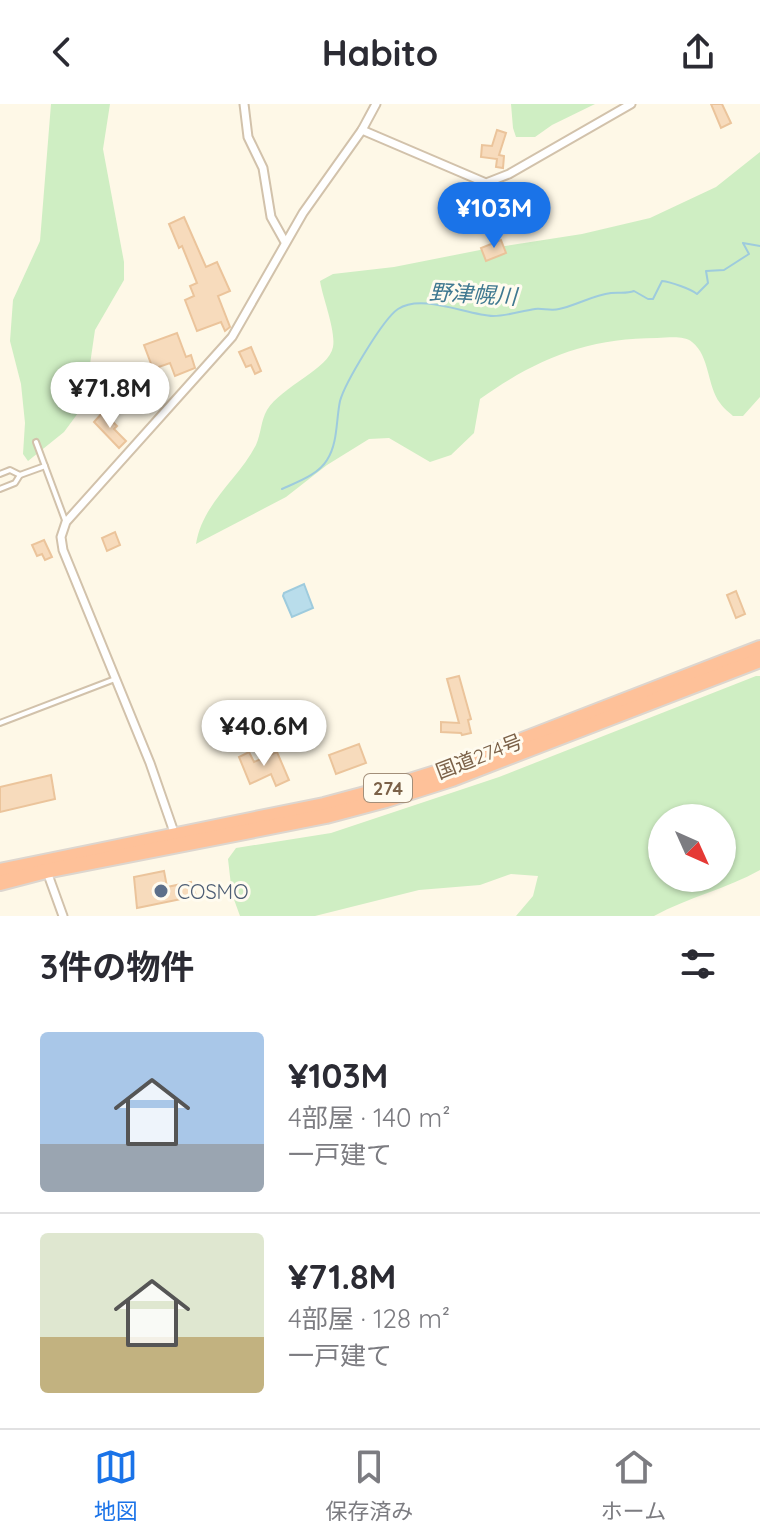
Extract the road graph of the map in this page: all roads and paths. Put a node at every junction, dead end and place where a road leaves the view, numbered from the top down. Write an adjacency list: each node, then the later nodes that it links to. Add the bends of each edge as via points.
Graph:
1 (244, 104): 5 (street, via 271,217)
2 (376, 104): 4 (street)
3 (631, 104): 4 (street, via 486,183)
4 (362, 130): 5 (street)
5 (285, 242): 11 (street, via 232,337)
6 (36, 442): 7 (lane)
7 (45, 466): 9 (lane); 11 (lane)
8 (0, 474): 9 (lane, via 10,470)
9 (20, 475): 10 (lane)
10 (0, 489)
11 (66, 522): 14 (street, via 63,550)
12 (760, 648): 16 (highway, 国道274号 / 274, via 445,770)
13 (760, 660): 16 (highway, 国道274号 / 274, via 439,784 326,816)
14 (115, 679): 15 (lane); 16 (street)
15 (0, 723)
16 (176, 840): 17 (highway, 国道274号 / 274)
17 (45, 866): 18 (highway, 国道274号 / 274); 19 (highway, 国道274号 / 274); 20 (street)
18 (0, 871)
19 (0, 883)
20 (63, 916)

